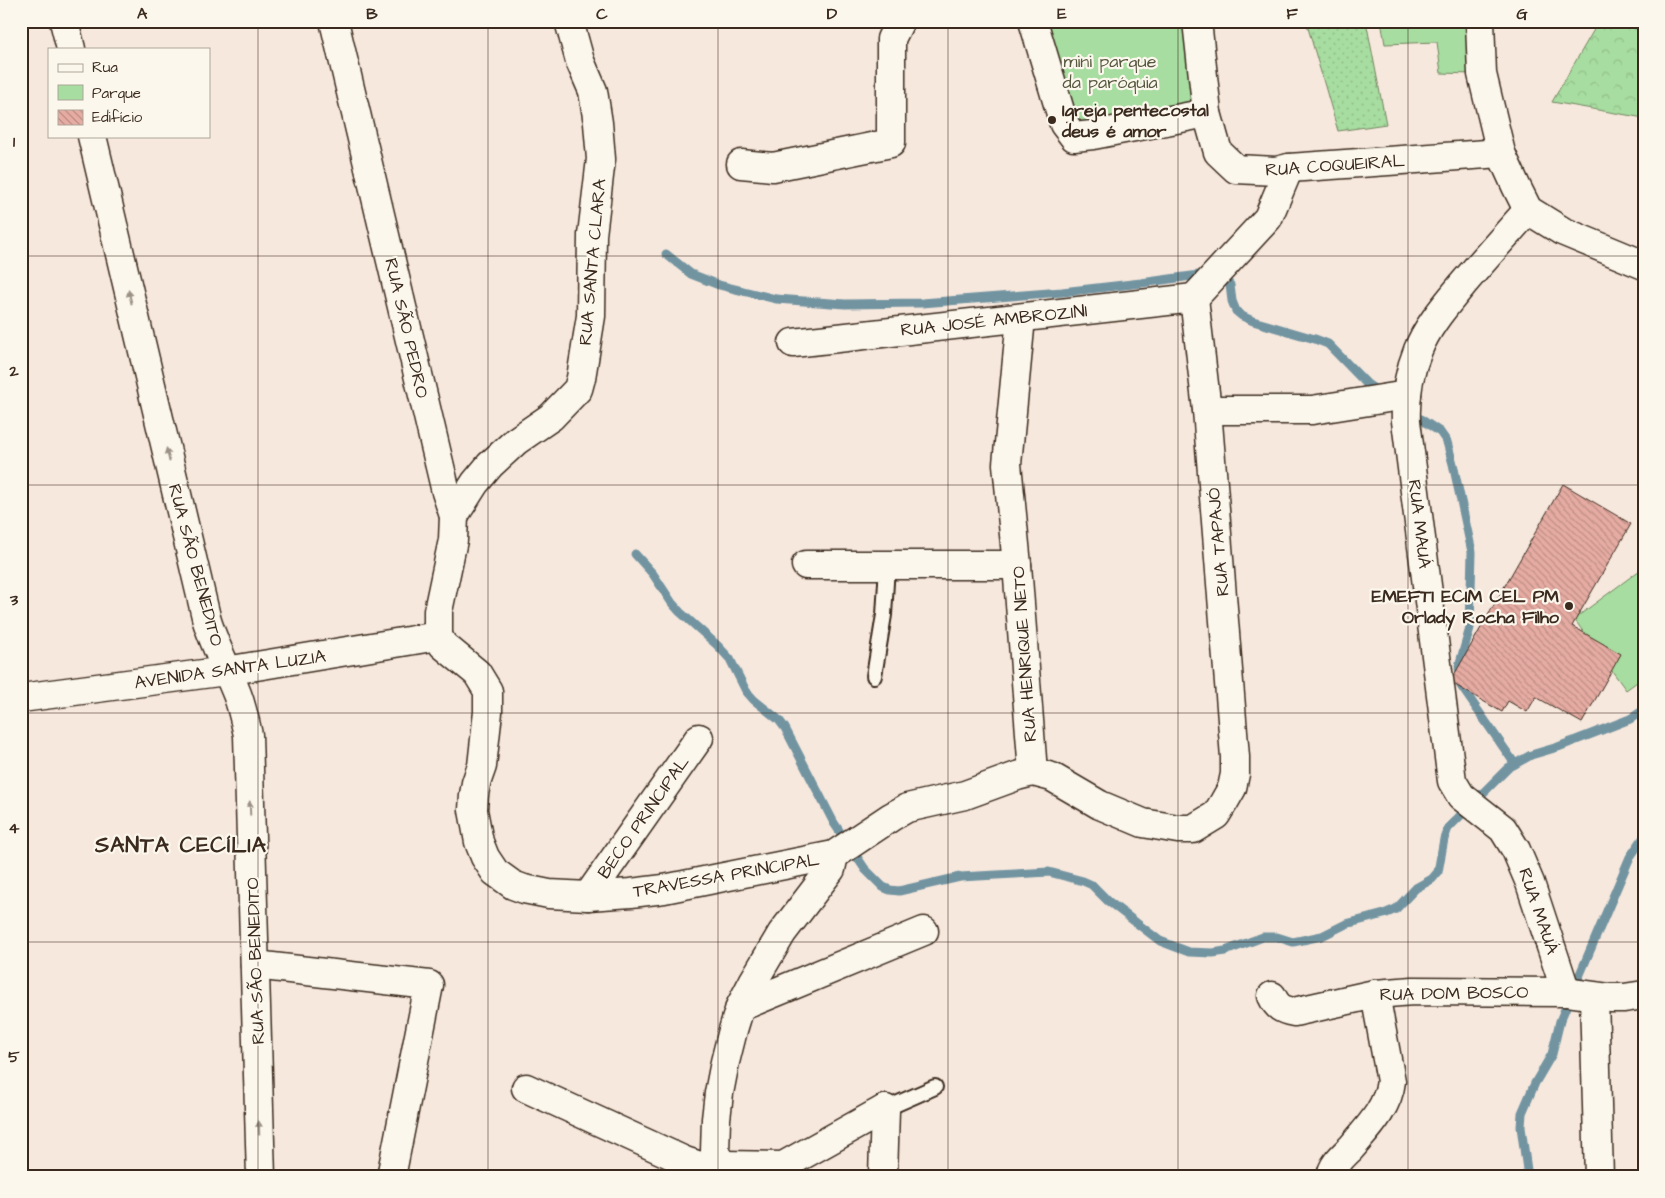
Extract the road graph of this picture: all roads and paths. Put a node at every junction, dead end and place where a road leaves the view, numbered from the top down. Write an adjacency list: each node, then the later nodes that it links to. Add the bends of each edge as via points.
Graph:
1 (64, 21): 8 (street)
2 (334, 21): 21 (street, RUA SÃO PEDRO)
3 (569, 21): 21 (street, RUA SANTA CLARA, via 580,61 593,91 601,159 592,235 591,316 581,378 578,389 551,417 516,441 490,465)
4 (900, 21): 12 (street, via 892,39 891,143 774,166)
5 (1033, 21): 9 (street, via 1064,124 1074,137)
6 (1197, 21): 9 (street, RUA COQUEIRAL)
7 (1480, 21): 11 (street, via 1482,74)
8 (71, 48)
9 (1207, 113): 13 (street, RUA COQUEIRAL, via 1218,152 1236,169 1276,171)
10 (92, 138): 26 (street, RUA SÃO BENEDITO, one-way to 10, via 207,621)
11 (1501, 152): 13 (street, RUA COQUEIRAL); 14 (street)
12 (741, 164)
13 (1289, 168): 16 (street, via 1268,218)
14 (1528, 210): 15 (street, via 1562,231); 19 (street, RUA MAUÁ, via 1432,323 1418,350)
15 (1644, 265)
16 (1194, 298): 17 (street, RUA JOSÉ AMBROZINI); 20 (street, RUA TAPAJÓ)
17 (1021, 318): 18 (street, RUA JOSÉ AMBROZINI); 22 (street, RUA HENRIQUE NETO, via 1007,464)
18 (793, 342)
19 (1407, 395): 20 (street, via 1312,410); 35 (street, RUA MAUÁ, via 1406,421 1452,781 1461,796 1503,829 1516,850)
20 (1207, 410): 30 (street, RUA TAPAJÓ, via 1234,748 1232,788 1216,815 1193,828 1178,830 1143,824 1100,805 1052,777)
21 (454, 516): 25 (street, RUA SÃO PEDRO, via 454,540 438,611)
22 (1018, 565): 24 (street); 30 (street, RUA HENRIQUE NETO)
23 (806, 566): 24 (street)
24 (888, 566): 27 (lane)
25 (438, 636): 26 (street, AVENIDA SANTA LUZIA); 32 (street, TRAVESSA PRINCIPAL, via 443,645 477,673 488,691 482,766 476,782 473,810 479,842 486,857 495,872 513,885 549,894)
26 (226, 671): 28 (street, AVENIDA SANTA LUZIA); 34 (street, RUA SÃO BENEDITO, one-way to 26, via 248,736 237,693)
27 (874, 676)
28 (21, 698)
29 (699, 738): 32 (street, BECO PRINCIPAL)
30 (1033, 772): 31 (street, via 965,795 907,808)
31 (834, 855): 32 (street, TRAVESSA PRINCIPAL, via 664,890); 40 (street, via 831,869 782,933)
32 (588, 896)
33 (924, 931): 40 (street)
34 (255, 965): 46 (street, RUA SÃO BENEDITO, one-way to 34); 47 (street, via 429,986)
35 (1566, 992): 36 (street, RUA DOM BOSCO, via 1435,990); 39 (street, RUA DOM BOSCO)
36 (1375, 994): 38 (street, RUA DOM BOSCO, via 1294,1012 1281,1008); 49 (street, via 1392,1081 1390,1095)
37 (1644, 995): 39 (street, RUA DOM BOSCO)
38 (1272, 996)
39 (1594, 997): 50 (street)
40 (740, 1006): 44 (street, via 725,1062 716,1119 715,1152)
41 (935, 1087): 43 (lane)
42 (526, 1088): 44 (street, via 692,1164 706,1168)
43 (885, 1109): 45 (street); 48 (street)
44 (724, 1164): 45 (street)
45 (787, 1172)
46 (261, 1177)
47 (391, 1177)
48 (884, 1177)
49 (1330, 1177)
50 (1599, 1177)

